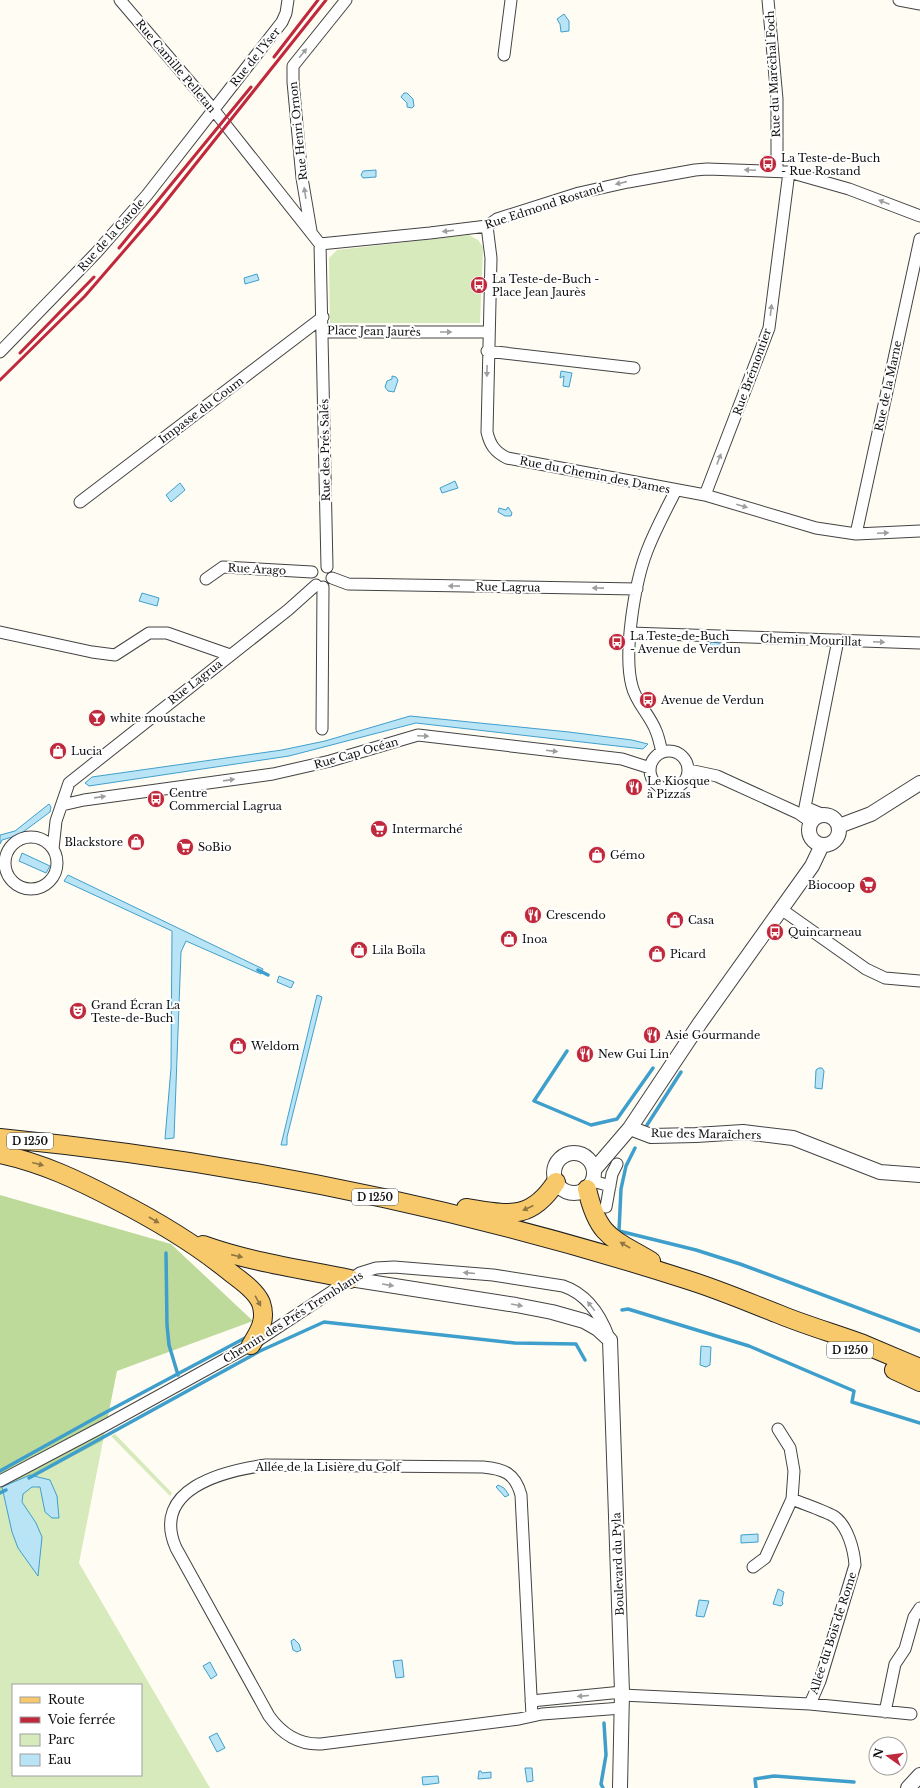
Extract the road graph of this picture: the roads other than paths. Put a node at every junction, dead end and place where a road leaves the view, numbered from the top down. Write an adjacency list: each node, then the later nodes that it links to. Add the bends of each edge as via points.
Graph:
1 (120, 0): 9 (street, Rue Camille Pelletan)
2 (288, 0): 9 (street, Rue de l'Yser, via 282,22)
3 (346, 0): 14 (street, Rue Henri Ornon, one-way to 3, via 302,178 293,66)
4 (511, 0): 8 (street)
5 (768, 0): 10 (street, Rue du Maréchal Foch, via 777,100)
6 (899, 0): 7 (street)
7 (920, 4)
8 (504, 55)
9 (212, 109): 14 (street, Rue Camille Pelletan); 21 (street, Rue de la Garole, via 147,195)
10 (777, 171): 11 (street, Rue Edmond Rostand); 13 (street, Rue Edmond Rostand, one-way to 13, via 694,170 628,182 579,193 497,219)
11 (789, 172): 12 (street, Rue Edmond Rostand, one-way to 11, via 848,189); 24 (street, Rue Brémontier, one-way to 11, via 769,328)
12 (920, 216)
13 (487, 226): 16 (street, Rue Edmond Rostand, one-way to 16); 19 (street, Rue du Chemin des Dames, via 491,258)
14 (311, 232): 16 (street)
15 (920, 239): 27 (street, Rue de la Marne)
16 (320, 244): 17 (street, Place Jean Jaurès)
17 (322, 317): 18 (street, Place Jean Jaurès); 25 (street, Impasse du Coum)
18 (323, 332): 19 (street, Place Jean Jaurès, one-way to 19); 29 (street, Rue des Prés Salés)
19 (488, 332): 20 (street, Rue du Chemin des Dames)
20 (488, 351): 22 (street); 23 (street, Rue du Chemin des Dames, one-way to 23, via 487,432 498,454 507,458)
21 (0, 352)
22 (634, 368)
23 (676, 490): 24 (street, Rue du Chemin des Dames); 32 (street, via 647,552)
24 (705, 495): 27 (street, Rue du Chemin des Dames, one-way to 27, via 816,528)
25 (80, 502)
26 (920, 531): 27 (street, Rue du Chemin des Dames, one-way to 26)
27 (856, 534)
28 (312, 572): 29 (street, via 320,566); 30 (street, Rue Arago, via 223,567); 31 (street, via 311,579)
29 (330, 573): 31 (street, via 329,584); 32 (street, Rue Lagrua, one-way to 29, via 348,584)
30 (206, 579)
31 (320, 586): 37 (street, Rue Lagrua); 38 (street)
32 (638, 589): 34 (street)
33 (0, 632): 37 (street, via 115,655 149,633 167,633)
34 (630, 633): 35 (street, Chemin Mourillat); 39 (street, via 628,669 632,686 656,730)
35 (838, 640): 36 (street, Chemin Mourillat, one-way to 36); 44 (street, via 805,807)
36 (920, 643)
37 (230, 655): 43 (street, Rue Lagrua, via 76,776 64,792)
38 (322, 729)
39 (662, 752): 40 (street, via 656,756); 41 (street, via 675,751 686,760)
40 (650, 768): 41 (street, via 651,777 657,786 665,790 676,789 686,782); 43 (street, Rue Cap Océan, one-way to 40, via 280,773 418,735 622,759)
41 (689, 770): 46 (street, via 717,776 798,813)
42 (920, 783): 47 (street, via 871,814)
43 (62, 805): 45 (street, Rue Lagrua)
44 (824, 814): 46 (street); 47 (street, via 833,818)
45 (56, 821): 48 (street); 50 (street, Rue Lagrua)
46 (811, 822): 49 (street, via 810,836)
47 (839, 826): 49 (street, via 836,840)
48 (36, 837): 50 (street, via 44,840); 51 (street, via 19,840)
49 (822, 845): 53 (street, via 812,866)
50 (53, 849): 52 (street, via 58,866 54,877 42,888 24,889)
51 (3, 857): 52 (street)
52 (4, 875)
53 (781, 909): 54 (street, via 866,969 885,978); 55 (street)
54 (920, 981)
55 (630, 1128): 57 (street); 61 (street, Rue des Maraîchers, via 651,1136 742,1132 793,1138 880,1172)
56 (0, 1138): 65 (main road, D 1250, via 180,1160)
57 (610, 1151): 59 (street); 62 (street)
58 (0, 1154): 67 (main road, one-way to 67, via 45,1166 74,1178)
59 (585, 1156): 62 (street, via 591,1162); 63 (street, via 573,1153 558,1160 554,1170)
60 (617, 1164): 64 (street)
61 (920, 1175)
62 (592, 1180): 63 (street, via 578,1193 569,1193 561,1189); 64 (street); 68 (main road, one-way to 62, via 611,1238 602,1229 591,1209)
63 (556, 1182): 65 (main road, one-way to 65, via 548,1194 532,1208 503,1214)
64 (610, 1186): 66 (street)
65 (345, 1190): 68 (main road, D 1250, via 530,1234)
66 (606, 1207)
67 (187, 1240): 69 (main road, one-way to 69, via 226,1253); 72 (main road, one-way to 72, via 250,1288 261,1302 264,1315 262,1328)
68 (684, 1278): 70 (main road, D 1250)
69 (350, 1279): 71 (street, one-way to 71, via 565,1315 592,1325); 71 (street, Chemin des Prés Tremblants, one-way to 69, via 591,1305 573,1289 552,1283 493,1275 394,1267 376,1268); 72 (street, Chemin des Prés Tremblants)
70 (782, 1316): 73 (main road, D 1250, via 863,1344); 74 (main road, D 1250, via 808,1331)
71 (610, 1340): 80 (street, Boulevard du Pyla)
72 (251, 1345): 76 (street, Chemin des Prés Tremblants)
73 (920, 1368)
74 (920, 1382)
75 (778, 1429): 77 (street, via 790,1448 794,1471)
76 (0, 1481)
77 (792, 1500): 78 (street, via 765,1558); 82 (street, Allée du Bois de Rome, via 835,1517 845,1530 854,1554 855,1565 820,1681)
78 (753, 1567)
79 (920, 1608): 83 (street, via 914,1617 905,1649 895,1664)
80 (622, 1698): 81 (street, one-way to 81); 82 (street, Allée du Bois de Rome); 85 (street, Allée de la Lisière du Golf); 87 (street, Boulevard du Pyla)
81 (531, 1701): 85 (street, Allée de la Lisière du Golf); 85 (street, Allée de la Lisière du Golf, via 521,1494 515,1479 508,1473 483,1467 266,1465 223,1473 193,1488 178,1501 169,1526 176,1548 269,1716 287,1735 305,1743 321,1744)
82 (810, 1704): 83 (street, Allée du Bois de Rome)
83 (885, 1712): 84 (street, Allée du Bois de Rome)
84 (911, 1714)
85 (532, 1716)
86 (920, 1775): 88 (street)
87 (620, 1788)
88 (908, 1788)

